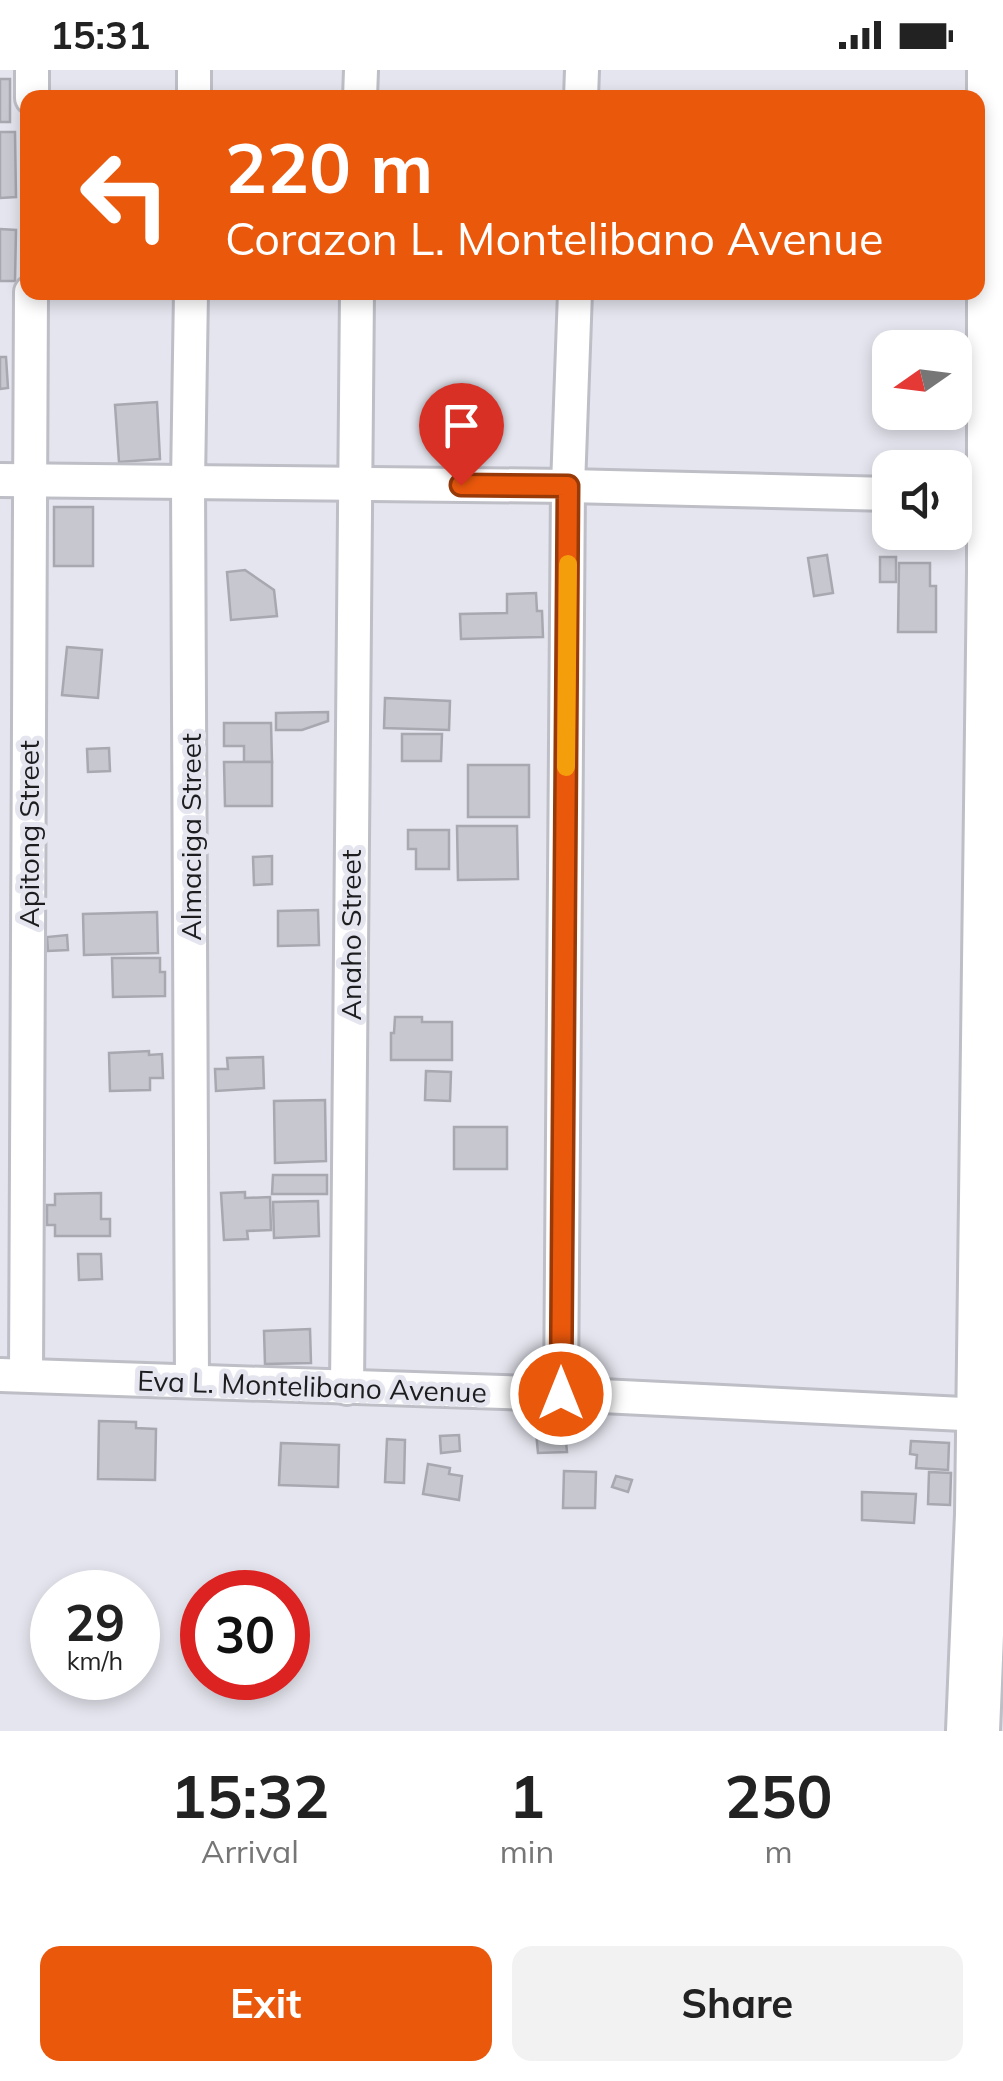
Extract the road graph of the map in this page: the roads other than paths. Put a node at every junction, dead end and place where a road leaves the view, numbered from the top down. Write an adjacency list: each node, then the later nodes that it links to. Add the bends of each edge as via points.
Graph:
1 (994, 70): 2 (highway)
2 (985, 271)
3 (30, 300): 8 (street, Apitong Street)
4 (191, 300): 9 (street, Almaciga Street)
5 (357, 300): 10 (street, Anaho Street)
6 (575, 300): 11 (street)
7 (984, 300): 13 (highway)
8 (15, 480): 9 (street); 14 (street, Apitong Street)
9 (188, 481): 10 (street); 15 (street, Almaciga Street)
10 (353, 483): 11 (street); 16 (street, Anaho Street)
11 (568, 486): 12 (street); 17 (street)
12 (872, 494)
13 (975, 495): 18 (highway)
14 (13, 1375): 15 (street, Eva L. Montelibano Avenue)
15 (192, 1381): 16 (street, Eva L. Montelibano Avenue)
16 (347, 1388): 17 (street, Eva L. Montelibano Avenue)
17 (561, 1394): 18 (street, Eva L. Montelibano Avenue)
18 (982, 1415): 19 (highway)
19 (973, 1731)

